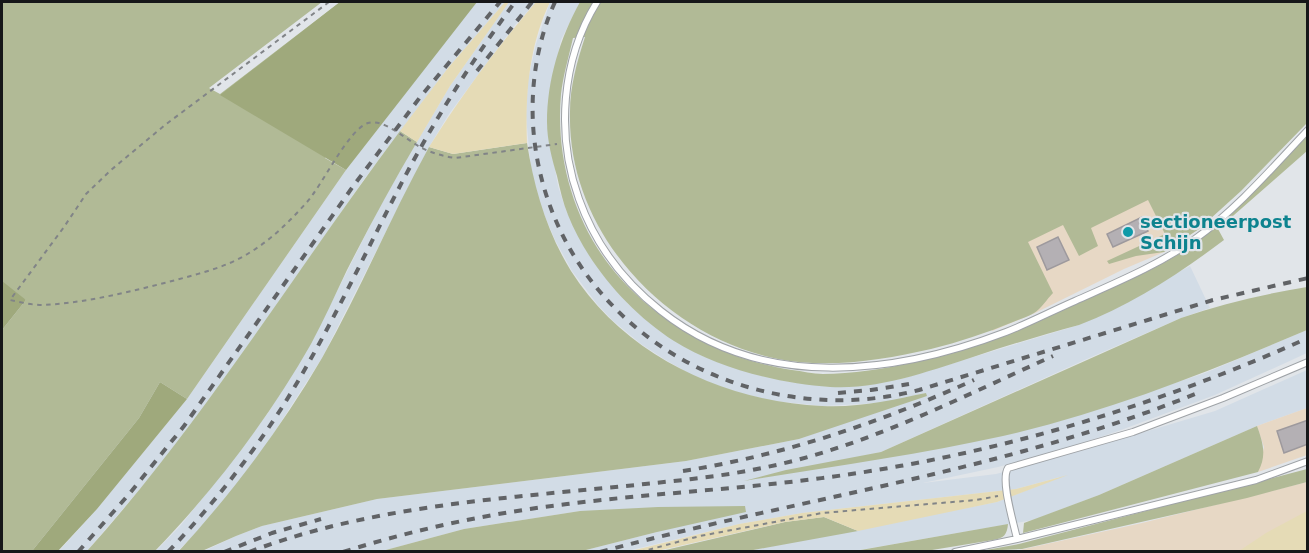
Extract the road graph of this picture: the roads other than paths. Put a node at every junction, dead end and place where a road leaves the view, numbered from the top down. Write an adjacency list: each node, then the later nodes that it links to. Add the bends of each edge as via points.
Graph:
1 (597, 2): 2 (lane, via 580,37 565,100 564,124 574,186 597,237 626,278 670,318 741,354 794,367 855,368 922,357 1007,331 1161,260 1220,219)
2 (1308, 130)
3 (1308, 363): 5 (lane, via 1133,432 1008,468 1005,472)
4 (1308, 461): 5 (lane, via 1256,480)
5 (1017, 539): 6 (lane)
6 (955, 552)

